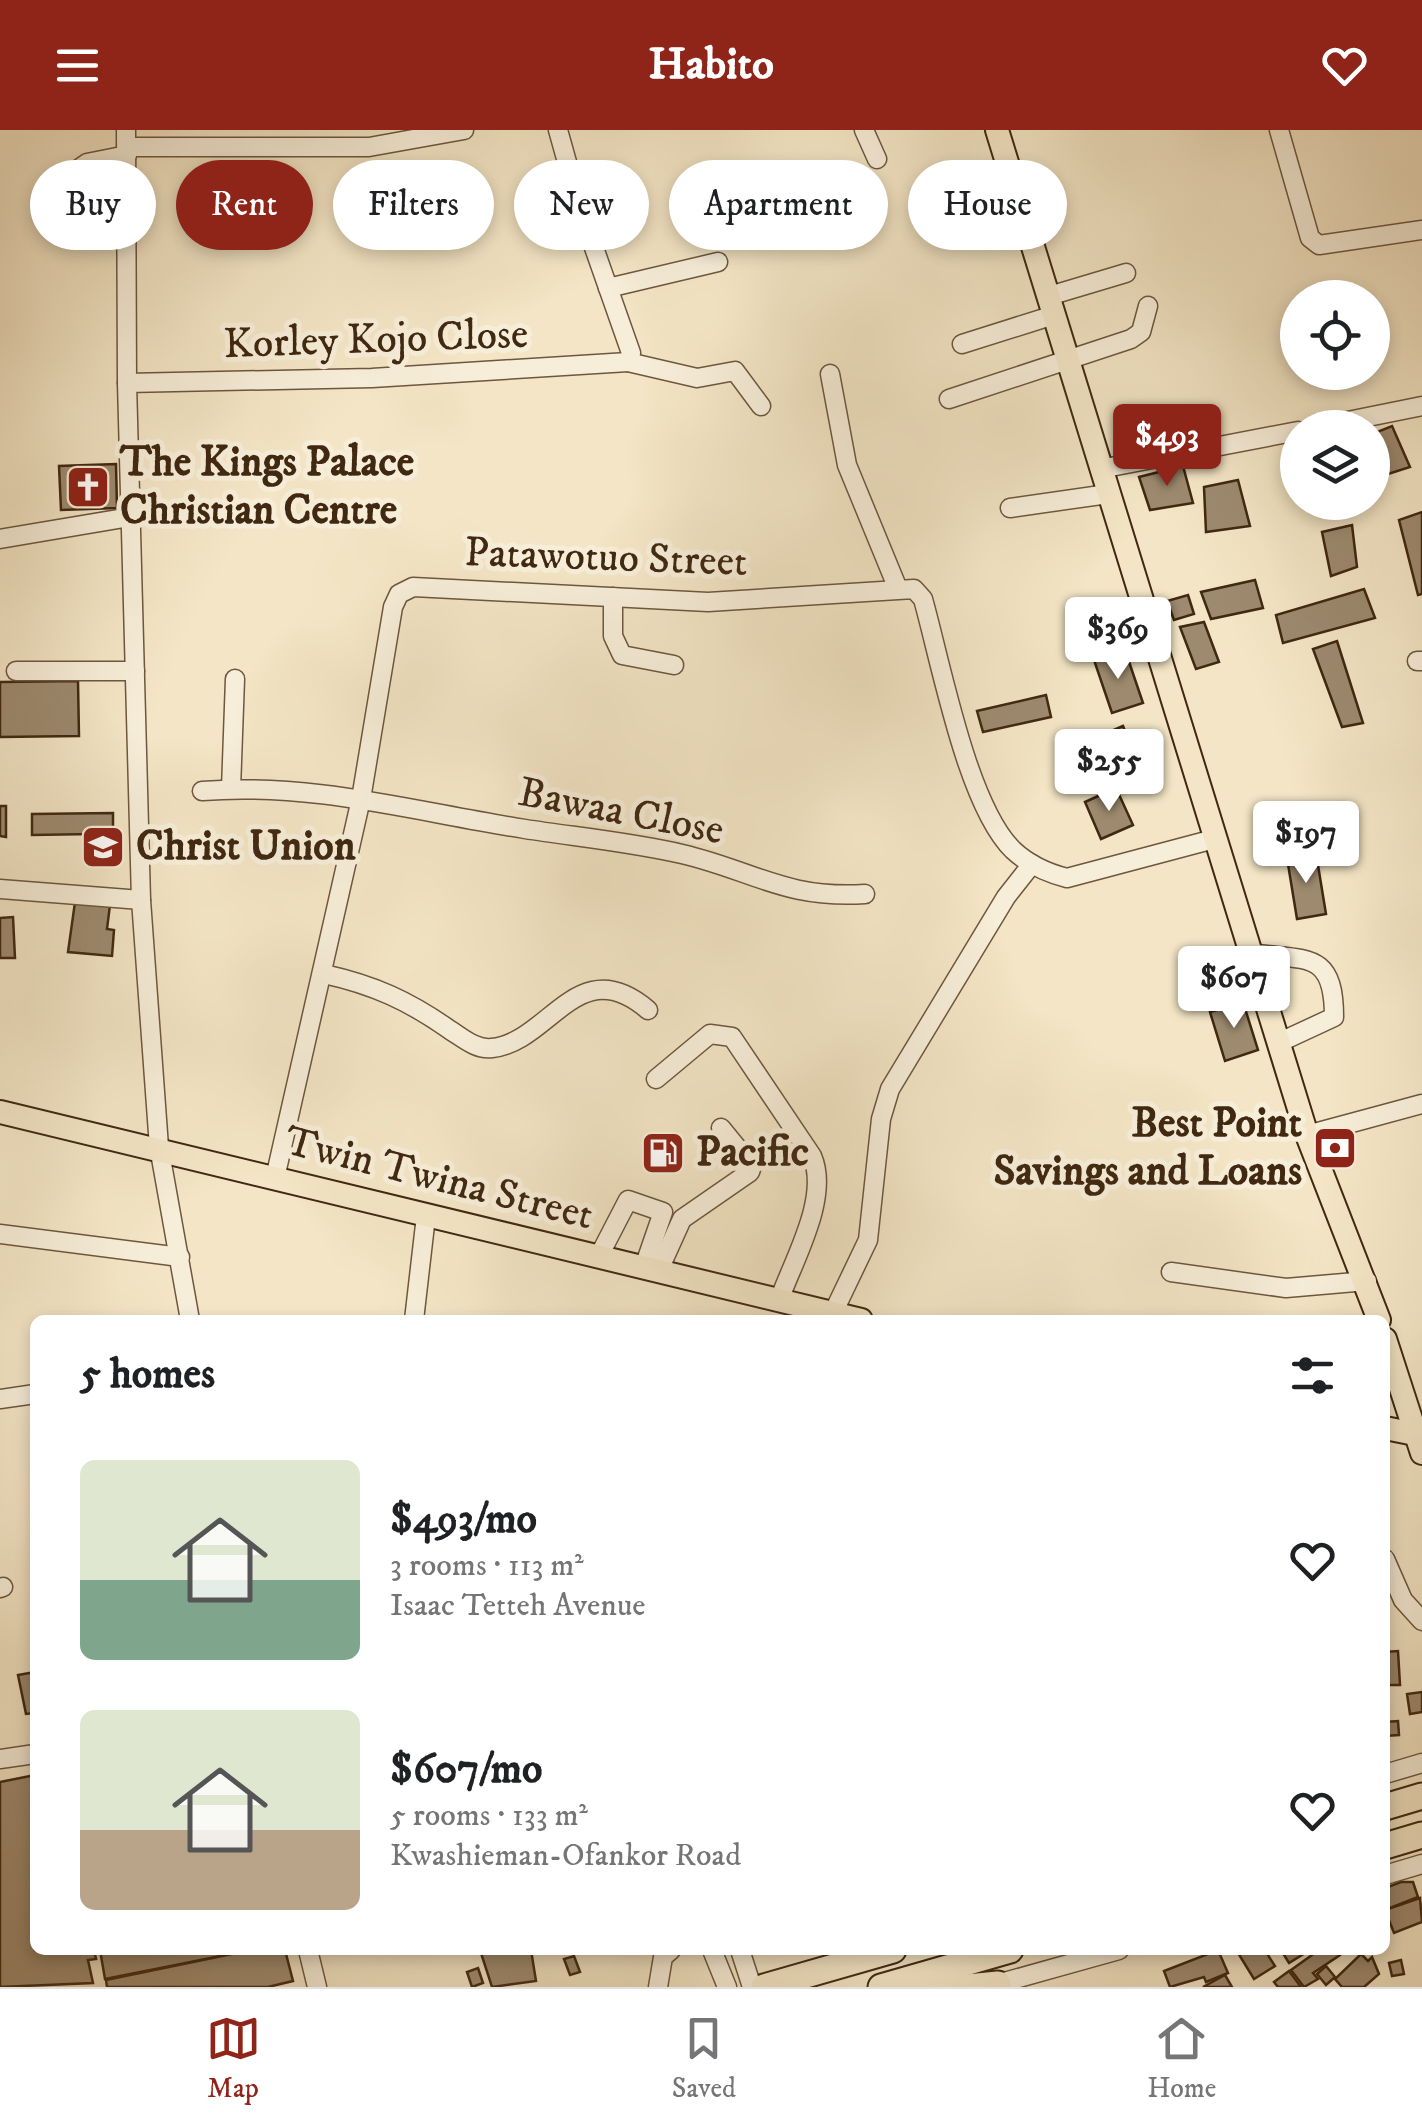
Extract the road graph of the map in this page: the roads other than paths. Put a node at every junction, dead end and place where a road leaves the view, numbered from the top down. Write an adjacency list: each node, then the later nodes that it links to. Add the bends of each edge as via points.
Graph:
1 (464, 130): 6 (street)
2 (558, 130): 14 (street)
3 (864, 130): 10 (street)
4 (997, 130): 15 (main road)
5 (1279, 130): 11 (street, via 1310,238 1332,246)
6 (405, 136): 7 (street)
7 (312, 139): 8 (street)
8 (127, 144): 9 (street); 21 (street)
9 (91, 160)
10 (877, 160)
11 (1422, 230)
12 (718, 262): 14 (street)
13 (1126, 273): 15 (street)
14 (608, 288): 18 (street, via 631,353)
15 (1052, 305): 17 (street); 19 (main road)
16 (1148, 306): 19 (street, via 1141,332)
17 (962, 344)
18 (628, 362): 21 (street, Korley Kojo Close, via 372,378); 23 (street, Korley Kojo Close, via 697,378 735,371)
19 (1068, 362): 22 (street); 27 (main road)
20 (830, 374): 32 (street, via 847,465)
21 (127, 383): 30 (street)
22 (949, 400)
23 (761, 406)
24 (1422, 406): 25 (street)
25 (1390, 412)
26 (1280, 434): 27 (street)
27 (1100, 469): 28 (main road)
28 (1108, 494): 29 (street); 41 (main road)
29 (1010, 508)
30 (130, 516): 31 (street); 36 (street)
31 (0, 539)
32 (898, 589): 33 (street, Patawotuo Street, via 708,602); 42 (street, via 923,598 985,807)
33 (612, 597): 34 (street, via 613,636 622,655); 40 (street, Patawotuo Street, via 413,587 398,594)
34 (674, 665)
35 (16, 670): 36 (street)
36 (135, 671): 45 (street)
37 (234, 679): 38 (street)
38 (232, 789): 39 (street, Bawaa Close); 40 (street, Bawaa Close)
39 (202, 792)
40 (361, 798): 44 (street, Bawaa Close, via 633,843 699,858 785,890); 47 (street, Patawotuo Street)
41 (1214, 838): 42 (street, via 1067,878); 46 (main road)
42 (1032, 864): 65 (street, via 890,1089 868,1240)
43 (0, 889): 45 (street)
44 (865, 894)
45 (141, 900): 55 (street)
46 (1250, 954): 49 (main road); 49 (street, via 1318,962 1328,972 1334,1017)
47 (324, 974): 48 (street, via 391,992 474,1046 492,1048 582,994 606,988 630,994); 56 (street, Patawotuo Street)
48 (648, 1010)
49 (1278, 1043): 54 (main road)
50 (656, 1079): 64 (street, via 710,1034 732,1037 812,1156 816,1198)
51 (1422, 1104): 54 (street)
52 (0, 1112): 55 (main road, Twin Twina Street)
53 (721, 1128): 61 (street, via 750,1172 682,1219)
54 (1307, 1135): 63 (main road)
55 (159, 1148): 56 (main road, Twin Twina Street); 59 (street)
56 (276, 1178): 57 (main road, Twin Twina Street)
57 (426, 1216): 60 (main road, Twin Twina Street); 67 (street)
58 (0, 1234): 59 (street)
59 (180, 1256): 66 (street)
60 (599, 1256): 61 (main road, Twin Twina Street); 61 (street, via 634,1199 664,1212)
61 (651, 1269): 64 (main road, Twin Twina Street)
62 (1171, 1272): 63 (street, via 1305,1289)
63 (1367, 1281): 69 (main road)
64 (780, 1298): 65 (main road, Twin Twina Street)
65 (834, 1311): 68 (main road, Twin Twina Street)
66 (189, 1315)
67 (415, 1315)
68 (846, 1315)
69 (1377, 1315)
70 (1390, 1354): 74 (main road)
71 (30, 1395): 72 (street)
72 (0, 1400)
73 (1390, 1430): 74 (main road)
74 (1418, 1444)
75 (1390, 1571): 76 (street, via 1402,1600)
76 (1422, 1620)
77 (30, 1755): 78 (street)
78 (0, 1759)
79 (1422, 1764): 80 (street)
80 (1390, 1773)
81 (1422, 1796): 82 (highway)
82 (1390, 1806)
83 (1422, 1811): 84 (highway)
84 (1390, 1820)
85 (1422, 1835): 86 (highway)
86 (1390, 1845)
87 (1421, 1867): 88 (street)
88 (1390, 1874)
89 (309, 1955): 101 (street)
90 (667, 1955): 102 (street)
91 (714, 1955): 103 (street)
92 (742, 1955): 104 (street)
93 (876, 1955): 105 (highway)
94 (1002, 1955): 96 (highway)
95 (1104, 1955): 97 (street)
96 (962, 1980): 98 (highway); 99 (highway); 100 (highway)
97 (1026, 1982): 100 (street)
98 (888, 1985): 99 (highway)
99 (937, 1986)
100 (992, 1986)
101 (317, 1987)
102 (658, 1987)
103 (727, 1987)
104 (752, 1987)
105 (764, 1987)

